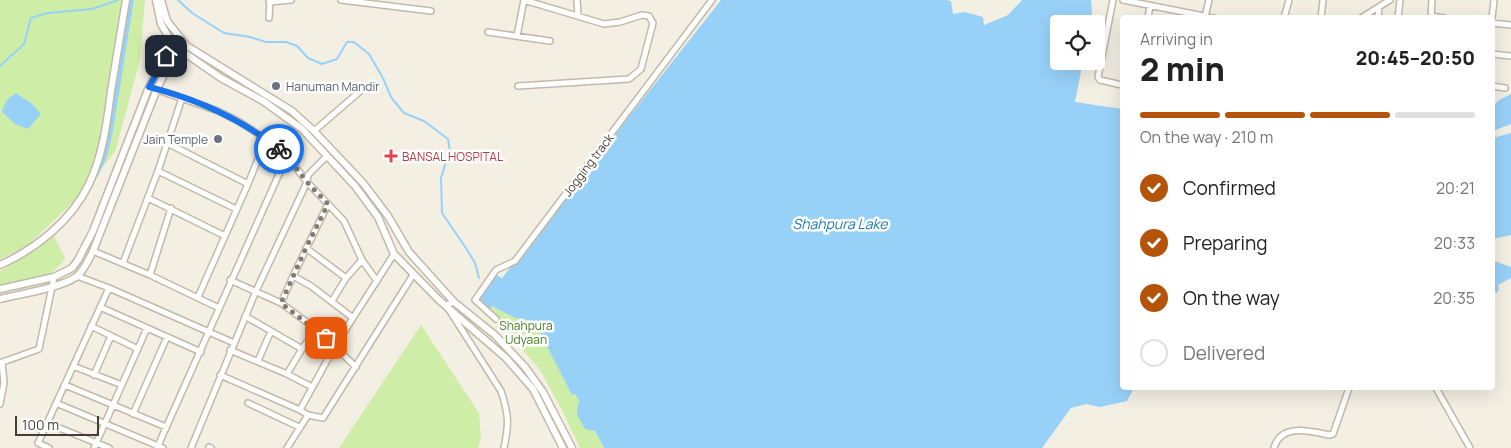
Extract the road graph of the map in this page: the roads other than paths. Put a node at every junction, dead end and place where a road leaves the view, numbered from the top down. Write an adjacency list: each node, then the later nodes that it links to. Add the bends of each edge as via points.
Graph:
1 (126, 0): 68 (street, via 100,155 89,184 63,221 44,238)
2 (290, 0): 17 (street)
3 (341, 0): 20 (street)
4 (524, 0): 31 (street); 36 (street)
5 (577, 0): 31 (street)
6 (712, 0): 91 (street, Jogging track, via 515,261 496,270 475,300)
7 (1113, 0): 42 (street, via 1098,77)
8 (1123, 0): 18 (street)
9 (1209, 0): 23 (street)
10 (1289, 0): 24 (street)
11 (1323, 0): 25 (street)
12 (1390, 0): 19 (street)
13 (1400, 0): 28 (street)
14 (1432, 0): 29 (street)
15 (1494, 0): 30 (street)
16 (159, 1): 38 (street)
17 (269, 1): 32 (street)
18 (1150, 6): 21 (street); 22 (street)
19 (1379, 7): 26 (street); 27 (street)
20 (431, 11)
21 (1148, 15)
22 (1195, 15)
23 (1205, 15)
24 (1285, 15)
25 (1321, 15)
26 (1366, 15)
27 (1378, 15)
28 (1398, 15)
29 (1431, 15)
30 (1492, 15)
31 (578, 16): 43 (street, via 604,24 649,16 653,23 641,69 636,75 629,79)
32 (269, 18)
33 (1495, 23): 34 (street)
34 (1511, 25)
35 (488, 32): 36 (street)
36 (517, 36): 37 (street)
37 (550, 41)
38 (179, 43): 39 (street); 45 (street, via 166,56)
39 (184, 49): 48 (street, via 171,60); 50 (street, via 274,98); 54 (street, via 221,78 264,101 302,129)
40 (1495, 54): 41 (street)
41 (1511, 56)
42 (1120, 85)
43 (518, 86)
44 (1495, 86): 47 (street)
45 (149, 87): 48 (street); 73 (street, via 81,255 72,268)
46 (365, 87): 50 (street)
47 (1505, 88)
48 (157, 89): 49 (street); 64 (street)
49 (182, 98): 51 (street, via 218,111); 52 (street)
50 (314, 131): 84 (street, via 363,183 410,252)
51 (266, 139): 53 (street); 57 (street)
52 (167, 143): 55 (street); 57 (street)
53 (287, 156): 56 (street); 75 (street)
54 (327, 156): 56 (street, via 308,174); 65 (street, via 378,217)
55 (158, 171): 58 (street); 61 (street)
56 (307, 182): 59 (street); 80 (street)
57 (248, 184): 61 (street)
58 (148, 198): 60 (street); 67 (street)
59 (328, 204): 63 (street); 66 (street, via 344,221)
60 (171, 208): 62 (street); 69 (street)
61 (236, 209): 62 (street)
62 (225, 236): 81 (street)
63 (306, 248): 72 (street); 74 (street)
64 (93, 251): 67 (street); 71 (street)
65 (394, 254): 70 (street); 76 (street)
66 (362, 260): 74 (street); 76 (street)
67 (124, 263): 69 (street)
68 (0, 265)
69 (150, 275): 81 (street)
70 (413, 275): 86 (street); 108 (street)
71 (77, 276): 77 (street); 78 (street)
72 (293, 276): 83 (street); 85 (street)
73 (54, 277): 77 (street); 79 (street)
74 (346, 278): 83 (street)
75 (230, 280): 80 (street); 88 (street)
76 (377, 281): 90 (street)
77 (53, 286): 82 (street); 106 (street, via 39,349)
78 (109, 288): 87 (street); 96 (street)
79 (0, 289)
80 (256, 290): 85 (street); 89 (street)
81 (198, 298): 88 (street)
82 (0, 299)
83 (332, 301): 90 (street)
84 (454, 302): 86 (street); 136 (street, via 495,335 525,367 543,392)
85 (281, 303): 94 (street)
86 (446, 305): 134 (street, via 501,391 509,424); 135 (street, via 506,358 533,389)
87 (100, 307): 92 (street); 93 (street)
88 (219, 308): 96 (street)
89 (245, 316): 95 (street); 99 (street)
90 (353, 318): 100 (street)
91 (496, 319)
92 (91, 326): 97 (street); 107 (street)
93 (147, 328): 98 (street); 101 (street)
94 (316, 329): 100 (street); 102 (street)
95 (271, 330): 102 (street); 105 (street)
96 (209, 332): 99 (street); 104 (street)
97 (111, 336): 101 (street); 109 (street)
98 (167, 337): 104 (street); 122 (street)
99 (234, 343): 103 (street)
100 (335, 346): 108 (street); 114 (street)
101 (138, 348): 113 (street)
102 (302, 349): 110 (street)
103 (230, 350): 105 (street); 111 (street)
104 (201, 352): 126 (street)
105 (258, 361): 110 (street)
106 (1, 363): 119 (street, via 4,383)
107 (73, 366): 109 (street); 112 (street)
108 (356, 367): 123 (street, via 322,418)
109 (94, 374): 113 (street)
110 (287, 374): 114 (street)
111 (220, 375): 121 (street); 132 (street)
112 (65, 385): 117 (street); 120 (street)
113 (122, 385): 120 (street)
114 (312, 387): 121 (street)
115 (1348, 390): 137 (street, via 1333,434 1289,431 1282,435)
116 (1437, 390): 138 (street)
117 (56, 403): 124 (street); 125 (street)
118 (248, 403): 127 (street)
119 (0, 404)
120 (113, 406): 122 (street); 125 (street)
121 (300, 410): 123 (street)
122 (133, 414): 126 (street)
123 (308, 415): 127 (street)
124 (47, 423): 128 (street); 130 (street, via 38,443)
125 (105, 425): 128 (street); 129 (street)
126 (166, 427): 129 (street)
127 (299, 427): 133 (street)
128 (95, 445): 131 (street)
129 (159, 447)
130 (49, 448)
131 (109, 448)
132 (191, 448)
133 (287, 448)
134 (504, 448)
135 (563, 448)
136 (572, 448)
137 (1274, 448)
138 (1470, 448)

